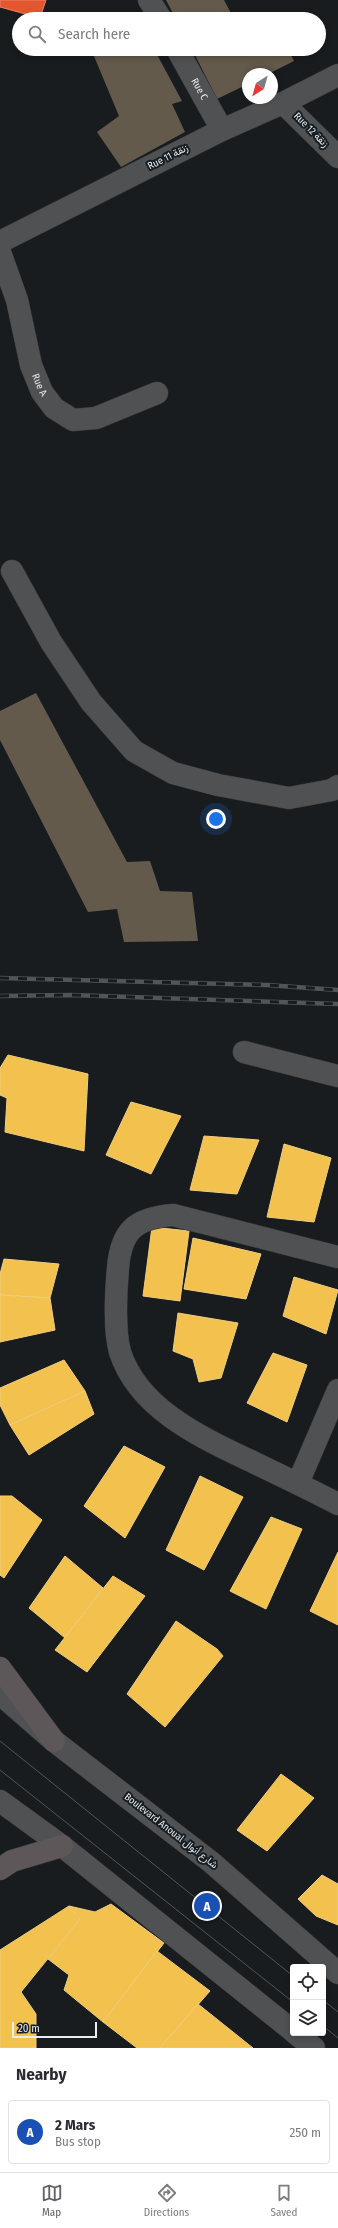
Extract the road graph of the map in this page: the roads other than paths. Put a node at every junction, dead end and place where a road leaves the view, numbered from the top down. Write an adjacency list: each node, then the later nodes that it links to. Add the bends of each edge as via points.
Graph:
1 (149, 0): 2 (street)
2 (156, 12)
3 (181, 56): 6 (street, Rue C)
4 (338, 75): 5 (street, Rue 11 زنقة)
5 (283, 103): 6 (street, Rue 11 زنقة); 7 (street, Rue 12 زنقة)
6 (222, 130): 8 (street, Rue 11 زنقة)
7 (338, 157)
8 (0, 242)
9 (0, 252): 10 (street, Rue A, via 17,300 31,365 42,392 54,408 73,420 96,418)
10 (157, 394)
11 (12, 571): 12 (street, via 51,642 91,702 134,751 173,773 218,785 290,798 332,790)
12 (338, 786)
13 (244, 1052): 14 (street)
14 (338, 1076)
15 (338, 1257): 17 (street, via 173,1215 155,1217 138,1225 127,1232 119,1249 116,1301 120,1352 137,1385 165,1413 205,1439)
16 (338, 1390): 17 (street)
17 (298, 1483): 18 (street)
18 (338, 1504)
19 (0, 1668): 21 (main road)
20 (0, 1694): 21 (street, Boulevard Anoual شارع أنوال)
21 (54, 1741): 25 (street, Boulevard Anoual شارع أنوال, via 211,1862)
22 (0, 1800): 23 (street)
23 (62, 1846): 24 (main road, via 12,1861); 26 (street)
24 (0, 1869)
25 (338, 1973)
26 (290, 2029)
27 (299, 2036): 28 (street)
28 (314, 2048)

